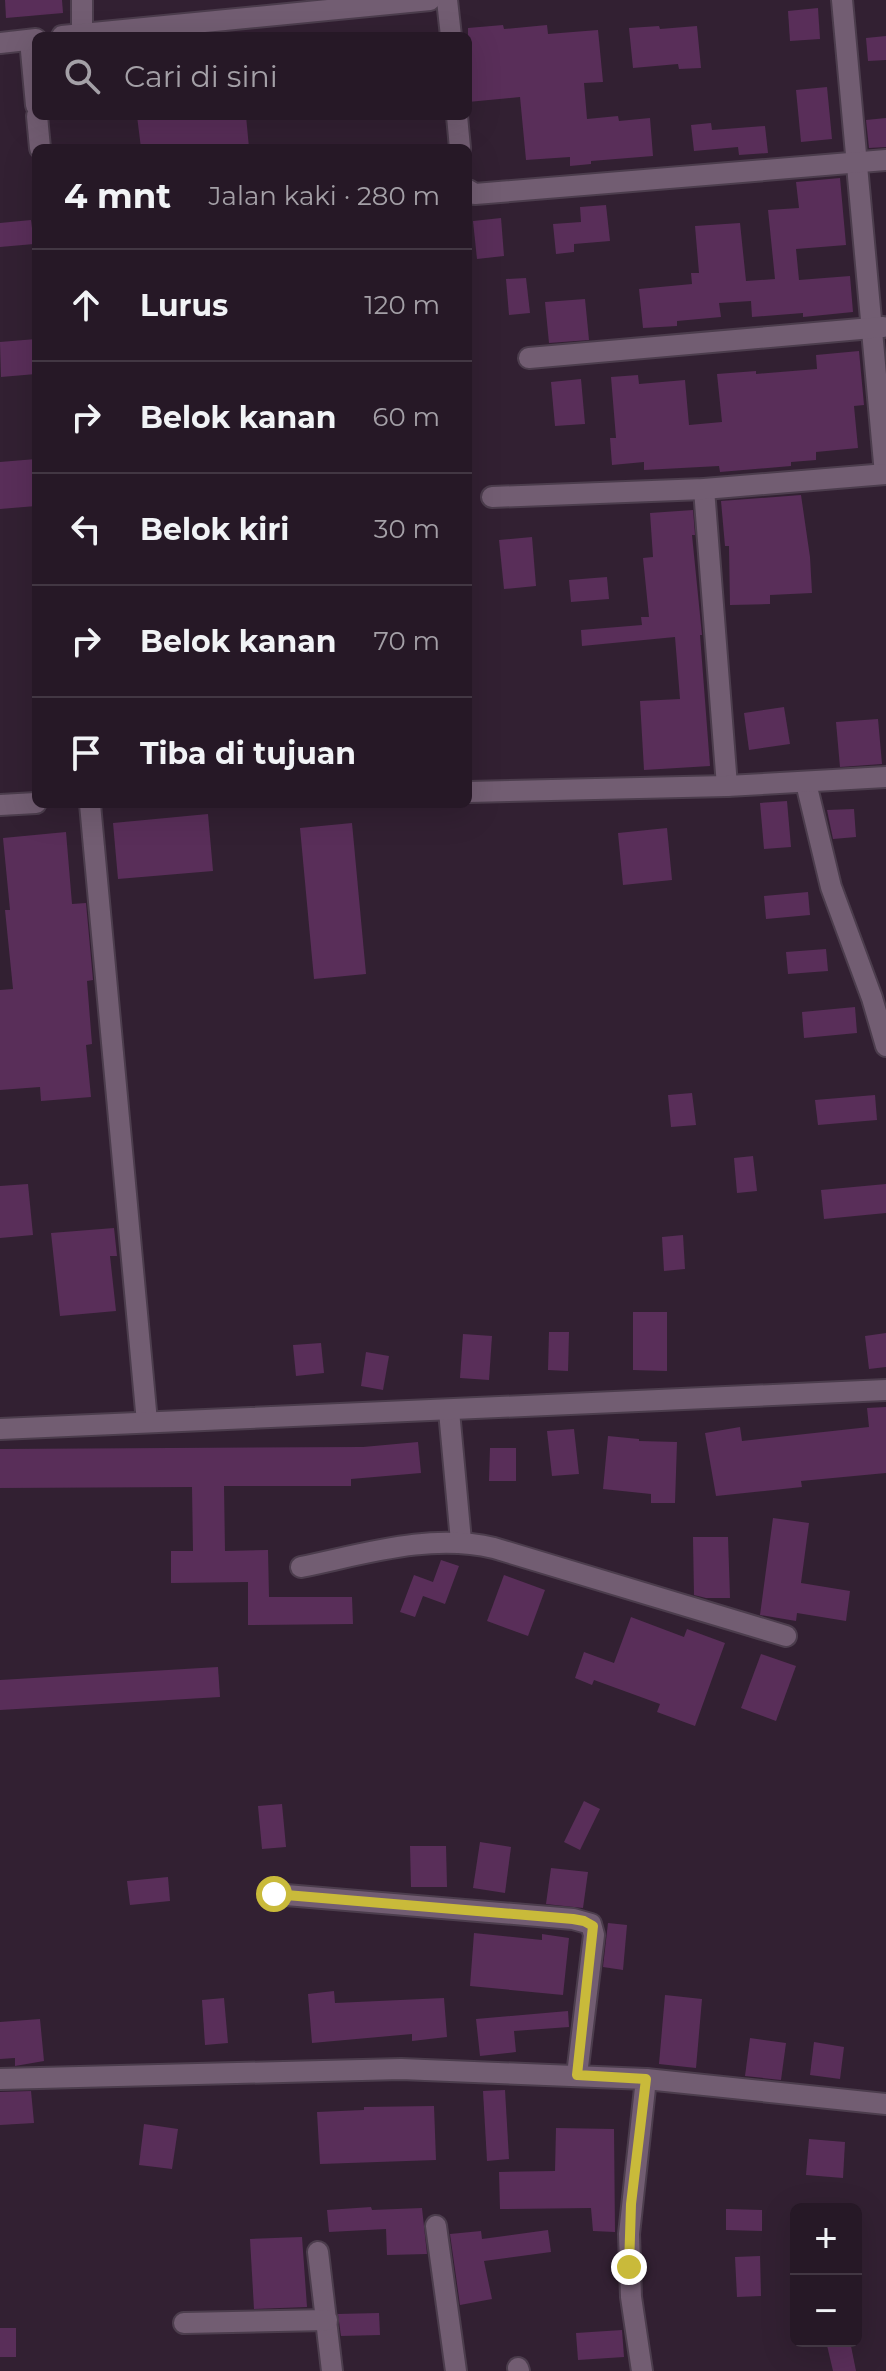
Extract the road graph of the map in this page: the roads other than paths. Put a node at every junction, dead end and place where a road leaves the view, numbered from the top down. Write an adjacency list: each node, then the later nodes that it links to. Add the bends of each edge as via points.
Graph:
1 (82, 0): 5 (street)
2 (430, 0): 6 (street)
3 (447, 0): 7 (street)
4 (842, 0): 15 (street)
5 (73, 32)
6 (103, 32)
7 (451, 32)
8 (32, 39): 9 (street)
9 (0, 43)
10 (37, 120): 12 (street)
11 (457, 120): 13 (street)
12 (40, 144)
13 (460, 144)
14 (886, 160): 15 (street)
15 (856, 163): 16 (street); 17 (street)
16 (472, 192)
17 (879, 327): 18 (street); 19 (street)
18 (529, 358)
19 (885, 474): 20 (street)
20 (704, 489): 21 (street); 24 (street)
21 (492, 497)
22 (886, 777): 23 (street)
23 (806, 783): 24 (street); 29 (street, via 835,899)
24 (727, 786): 25 (street)
25 (472, 792)
26 (32, 803): 27 (street)
27 (0, 805)
28 (90, 808): 32 (street)
29 (886, 1046)
30 (886, 1390): 31 (street)
31 (449, 1411): 32 (street); 34 (street)
32 (147, 1422): 33 (street)
33 (0, 1429)
34 (461, 1541): 35 (street, via 422,1542); 36 (street)
35 (301, 1567)
36 (786, 1636)
37 (274, 1894): 38 (street, via 591,1924 594,1935)
38 (577, 2075): 39 (street, via 355,2069); 40 (street)
39 (0, 2079)
40 (646, 2079): 41 (street); 48 (street, via 629,2234)
41 (886, 2104)
42 (436, 2226): 47 (street)
43 (318, 2252): 44 (street)
44 (327, 2320): 45 (street); 46 (street)
45 (184, 2323)
46 (332, 2371)
47 (456, 2371)
48 (642, 2371)

